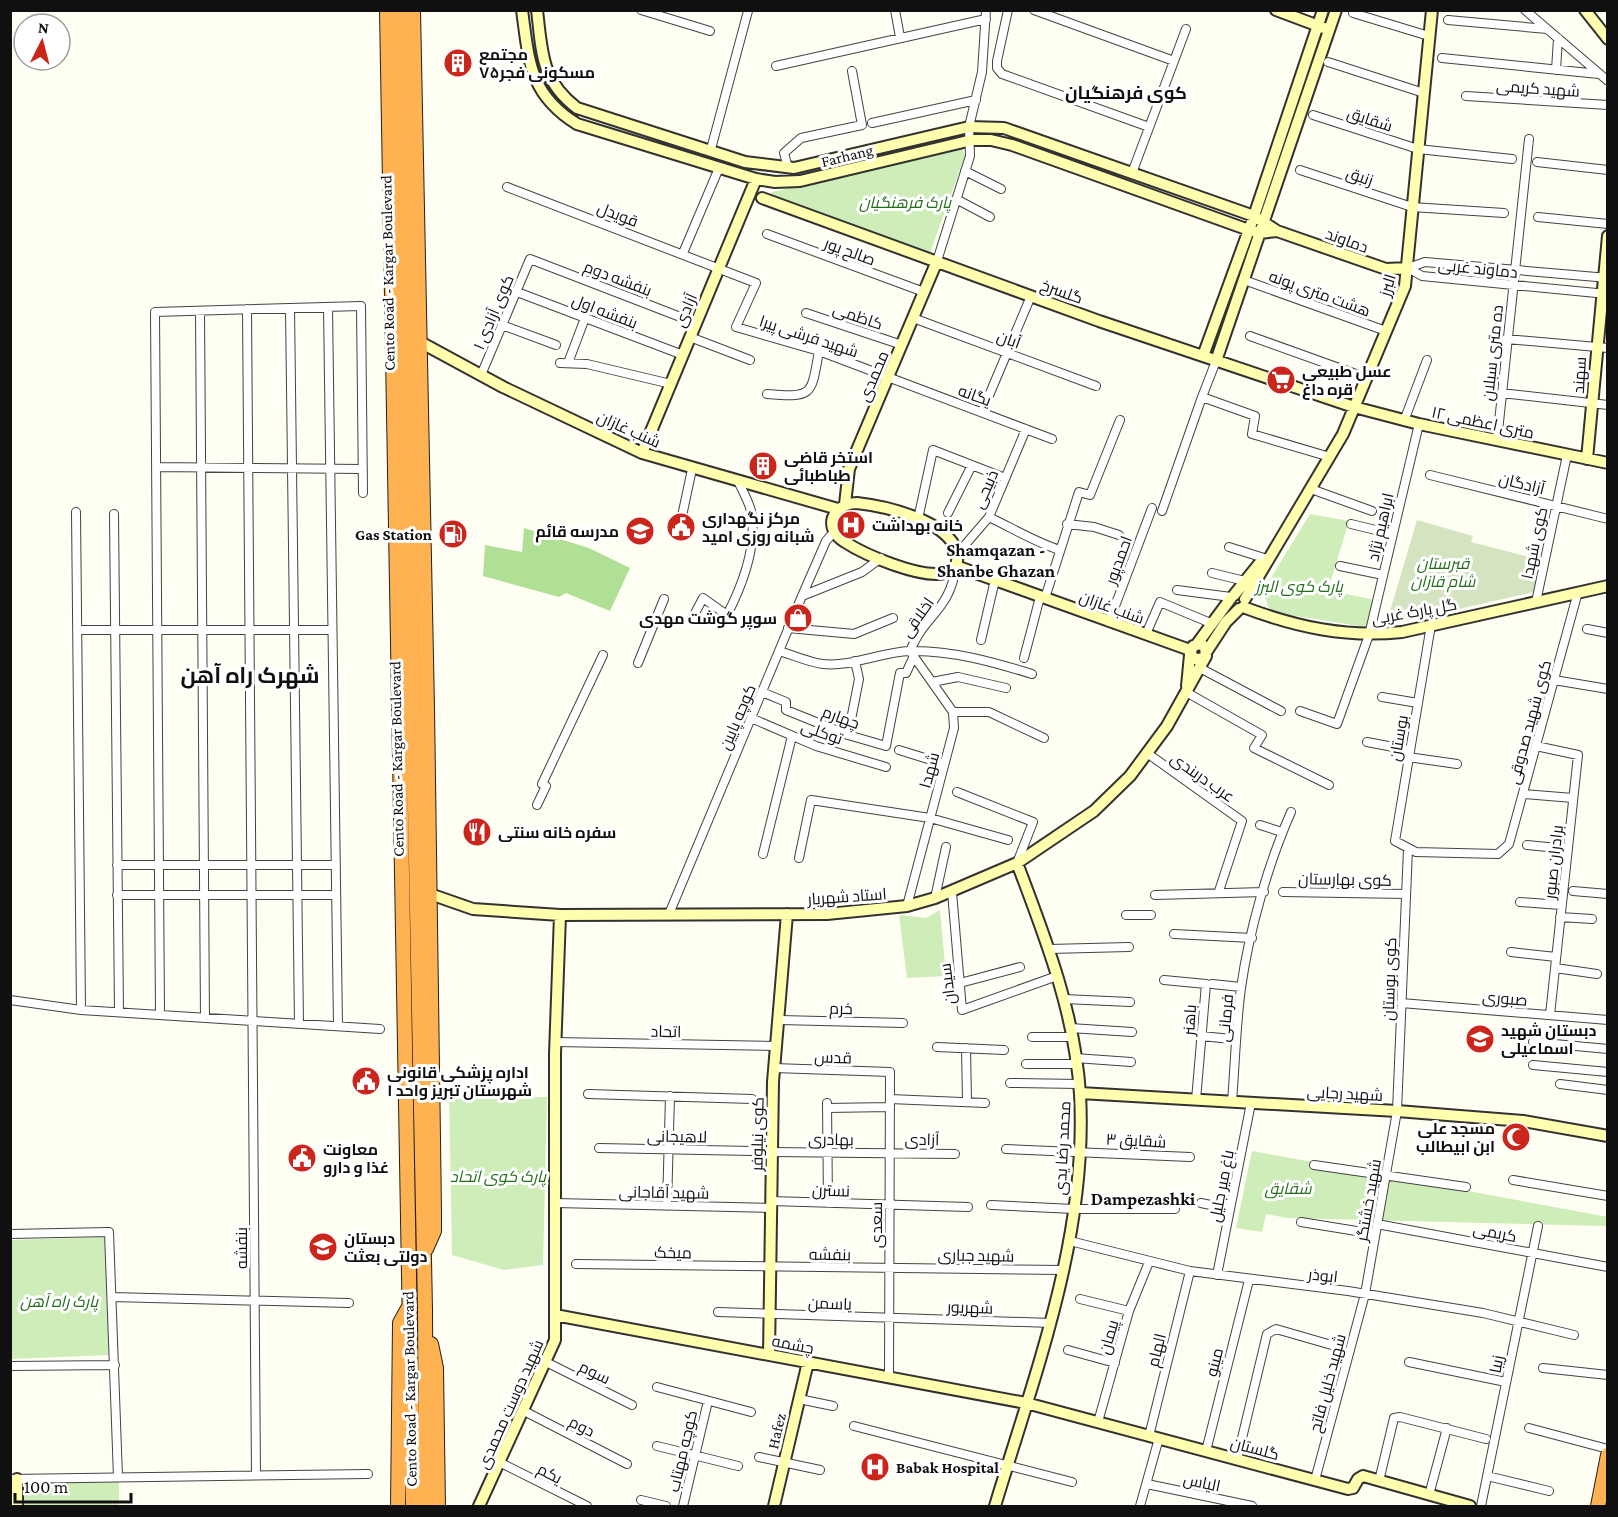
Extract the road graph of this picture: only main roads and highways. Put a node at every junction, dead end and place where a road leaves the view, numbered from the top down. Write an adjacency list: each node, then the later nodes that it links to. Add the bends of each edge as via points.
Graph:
1 (387, 10): 54 (highway, Cento Road - Kargar Boulevard)
2 (399, 10): 38 (highway, Cento Road - Kargar Boulevard)
3 (413, 10): 29 (highway)
4 (522, 10): 14 (main road, Farhang, via 530,70 539,90)
5 (537, 10): 13 (main road, Farhang, via 543,65 562,97)
6 (1276, 10): 11 (main road)
7 (1323, 10): 11 (main road)
8 (1336, 10): 11 (main road)
9 (1432, 10): 26 (main road, البرز)
10 (1585, 10): 12 (main road)
11 (1323, 28): 19 (main road); 20 (main road)
12 (1608, 39)
13 (577, 108): 14 (main road); 15 (main road, Farhang, via 745,162 788,168 969,127 1004,128)
14 (570, 120): 17 (main road, Farhang)
15 (1092, 159): 16 (main road); 19 (main road, Farhang)
16 (1088, 172): 17 (main road, Farhang, via 1012,145 972,140 800,181); 21 (main road, Farhang)
17 (756, 179): 34 (main road, آزادی)
18 (762, 198): 25 (main road, گلسرخ)
19 (1254, 216): 20 (main road, Farhang); 21 (main road)
20 (1265, 222): 22 (main road, Farhang); 23 (main road)
21 (1249, 230): 23 (main road, Farhang); 31 (main road)
22 (1277, 231): 23 (main road, Farhang); 26 (main road, دماوند, via 1386,269)
23 (1260, 233): 32 (main road)
24 (1608, 236): 27 (main road)
25 (937, 261): 31 (main road, گلسرخ); 37 (main road, محمدی, via 849,469)
26 (1407, 268): 33 (main road, البرز, via 1405,286)
27 (1605, 278): 28 (main road, سهند)
28 (1604, 294): 30 (main road, سهند)
29 (420, 342): 34 (main road, شنب غازان); 38 (highway)
30 (1602, 347): 35 (main road, سهند)
31 (1203, 356): 32 (main road, گلسرخ)
32 (1216, 361): 33 (main road, گلسرخ)
33 (1354, 408): 35 (main road, ۱۲ متری اعظمی); 39 (main road, البرز, via 1330,457)
34 (642, 453): 37 (main road, شنب غازان, via 738,482)
35 (1587, 459): 36 (main road, ۱۲ متری اعظمی)
36 (1608, 463)
37 (841, 506): 40 (main road, شنب غازان, via 881,506 932,525 949,538 958,552); 40 (main road, محمدی, via 832,522 834,532 844,542 927,573 946,573)
38 (416, 535): 48 (highway); 53 (highway, Cento Road - Kargar Boulevard)
39 (1278, 540): 42 (main road, البرز); 43 (main road, البرز)
40 (956, 566): 44 (main road, شنب غازان)
41 (1608, 586): 43 (main road, گل پارک غربی, via 1369,635 1310,629)
42 (1232, 597): 43 (main road, گل پارک غربی, via 1242,596); 44 (main road, البرز)
43 (1243, 605): 45 (main road, البرز, via 1226,622)
44 (1192, 650): 45 (main road, شنب غازان, via 1198,660); 46 (main road, استاد شهریار)
45 (1206, 654): 46 (main road, استاد شهریار)
46 (1186, 692): 47 (main road, استاد شهریار, via 1167,726 1130,776 1094,812)
47 (1017, 863): 49 (main road, استاد شهریار, via 952,892 907,906); 51 (main road, محمد رضا یدی, via 1064,999)
48 (430, 894): 50 (main road, استاد شهریار, via 473,909); 53 (highway, via 434,1231)
49 (787, 914): 50 (main road, استاد شهریار); 57 (main road, کوی نیلوفر, via 774,1068)
50 (560, 915): 56 (main road, شهید دوست محمدی, via 555,1042)
51 (1079, 1089): 52 (main road, شهید رجایی, via 1523,1121); 59 (main road, محمد رضا یدی, via 1080,1151 1070,1240 1051,1323)
52 (1608, 1136)
53 (423, 1253): 55 (highway, Cento Road - Kargar Boulevard)
54 (411, 1303): 64 (highway, via 400,1323); 65 (highway, Cento Road - Kargar Boulevard)
55 (425, 1309): 66 (highway, Cento Road - Kargar Boulevard); 67 (highway, via 436,1368)
56 (555, 1315): 57 (main road, چشمه); 68 (main road, شهید دوست محمدی, via 555,1340)
57 (769, 1355): 58 (main road, چشمه)
58 (808, 1362): 59 (main road, چشمه); 69 (main road, Hafez)
59 (1026, 1403): 70 (main road, محمد رضا یدی); 71 (main road, گلستان, via 1350,1489 1360,1477)
60 (1608, 1455): 72 (highway)
61 (14, 1479): 63 (main road)
62 (1608, 1491): 73 (highway)
63 (17, 1506)
64 (399, 1506)
65 (413, 1506)
66 (426, 1506)
67 (438, 1506)
68 (479, 1506)
69 (774, 1506)
70 (995, 1506)
71 (1470, 1506)
72 (1598, 1506)
73 (1605, 1506)

